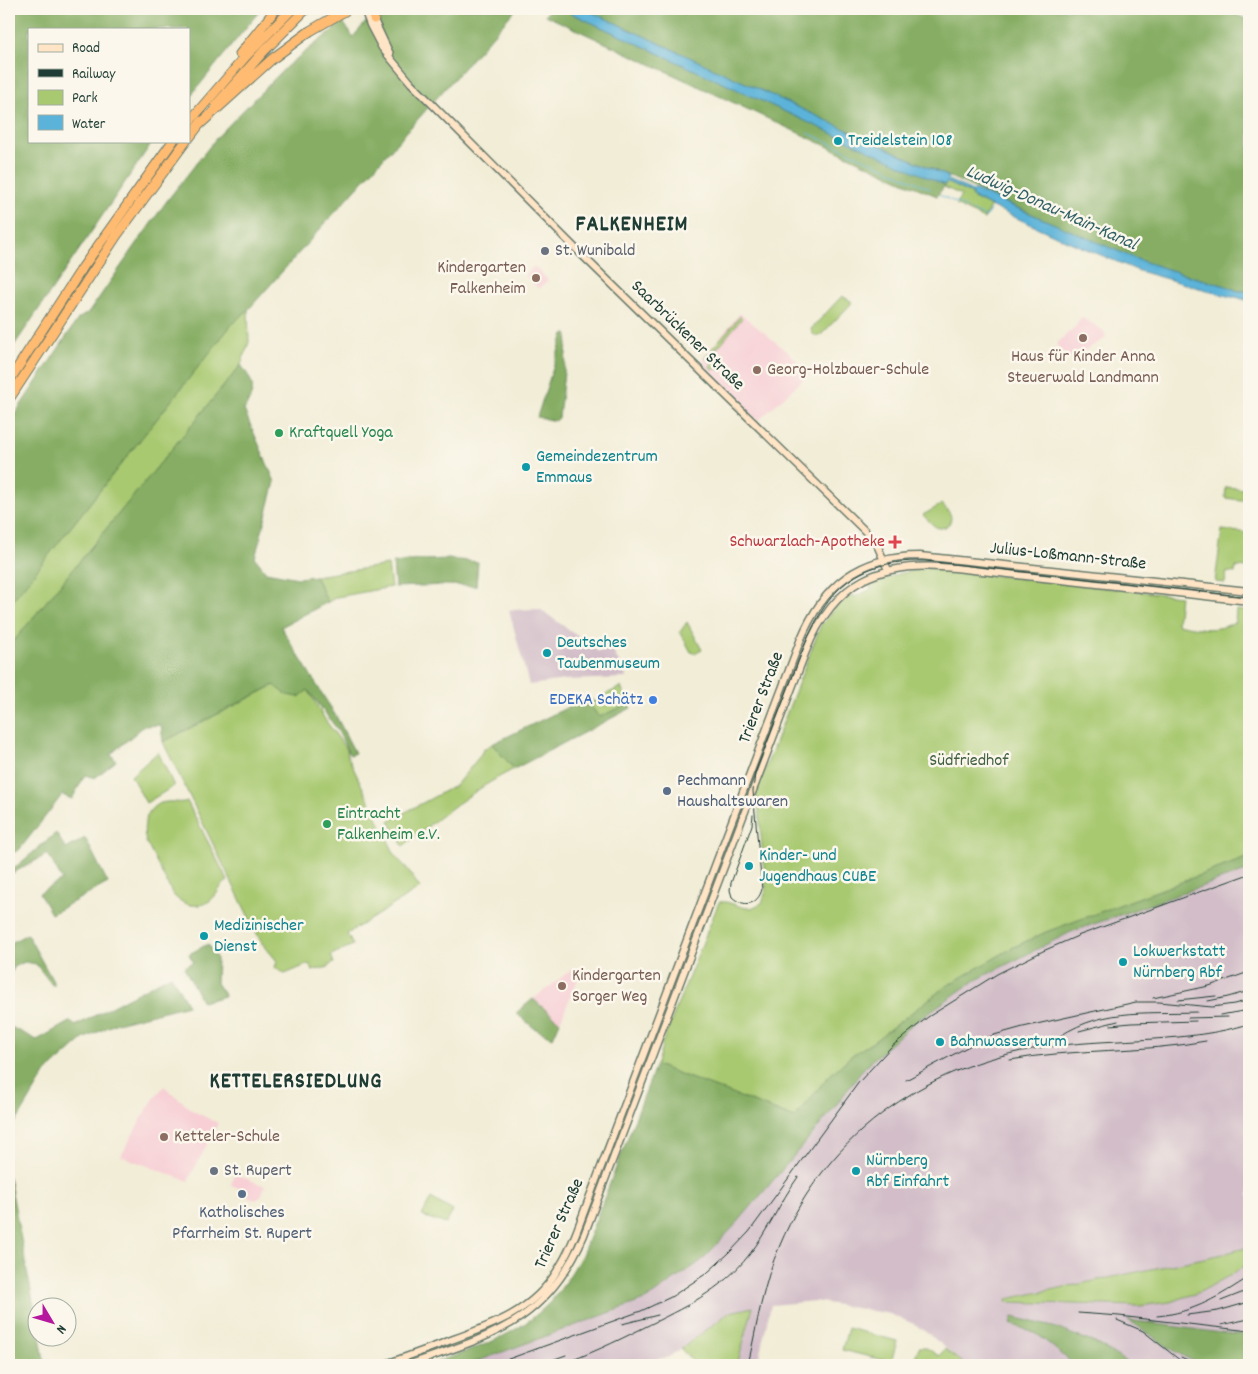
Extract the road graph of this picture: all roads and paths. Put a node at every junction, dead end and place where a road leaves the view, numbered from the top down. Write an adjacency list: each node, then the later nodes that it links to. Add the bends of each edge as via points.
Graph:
1 (276, 9): 8 (highway)
2 (292, 9): 8 (highway)
3 (306, 9): 10 (highway, via 255,60)
4 (348, 9): 10 (highway, via 310,31 272,59)
5 (367, 9): 6 (highway); 7 (main road, Saarbrückener Straße, via 378,42)
6 (374, 19): 7 (main road, Saarbrückener Straße)
7 (395, 64): 16 (main road, Saarbrückener Straße, via 583,256 869,535)
8 (221, 83): 9 (highway)
9 (190, 121)
10 (199, 125): 11 (highway)
11 (190, 137)
12 (172, 142): 14 (highway, via 89,259)
13 (185, 142): 15 (highway, via 122,228)
14 (9, 381)
15 (9, 399)
16 (884, 559): 17 (main road, Saarbrückener Straße); 18 (main road, Julius-Loßmann-Straße, via 927,556); 20 (main road, Trierer Straße, via 845,577 826,594 811,616)
17 (888, 570): 19 (main road, Julius-Loßmann-Straße, via 937,566); 21 (main road, Trierer Straße, via 864,580 844,594 816,629)
18 (1249, 591)
19 (1249, 601)
20 (708, 881): 21 (main road); 22 (main road, Trierer Straße)
21 (716, 889): 23 (main road, Trierer Straße)
22 (632, 1085): 23 (main road); 24 (main road, Trierer Straße, via 568,1252 542,1292 502,1320)
23 (639, 1088): 25 (main road, Trierer Straße, via 579,1246 552,1290 530,1312 504,1328)
24 (384, 1365)
25 (408, 1365)

